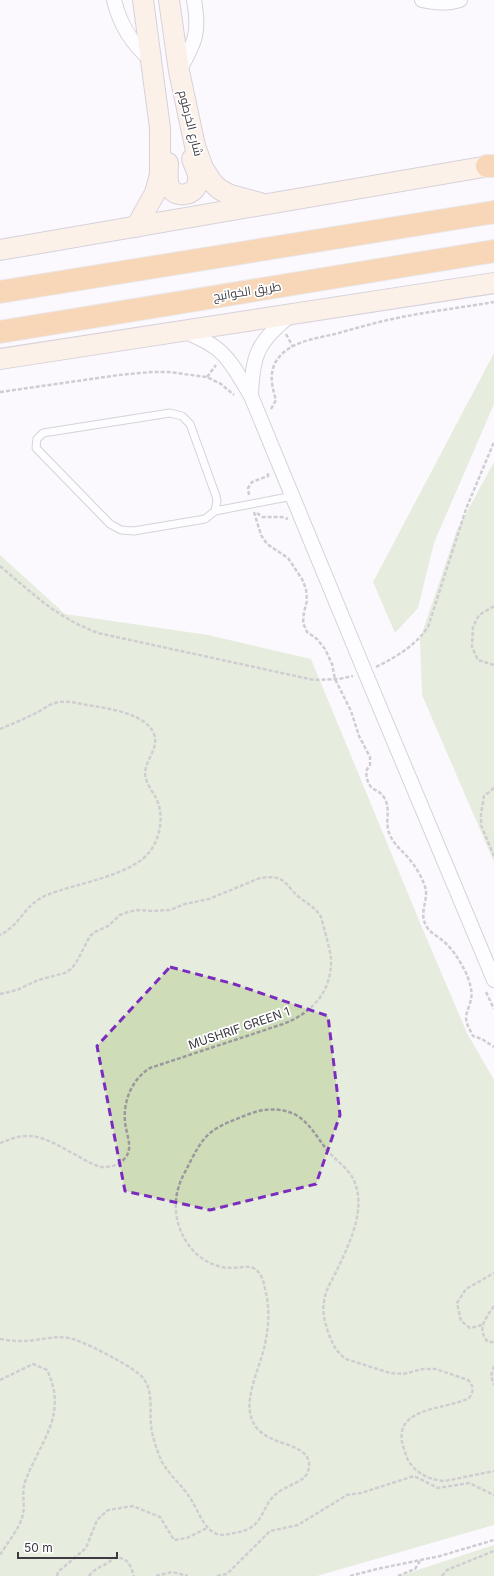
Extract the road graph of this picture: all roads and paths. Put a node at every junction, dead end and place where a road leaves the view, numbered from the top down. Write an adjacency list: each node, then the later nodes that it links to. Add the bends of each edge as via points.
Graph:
1 (114, 0): 7 (street, via 127,34)
2 (143, 0): 7 (street)
3 (169, 0): 8 (street, شارع الخرطوم)
4 (194, 0): 8 (street, via 198,22 196,37)
5 (422, 0): 6 (street, via 436,3)
6 (460, 0)
7 (150, 59): 10 (street)
8 (179, 71): 9 (street, شارع الخرطوم)
9 (191, 127): 10 (street, via 188,144 199,178 195,189 185,194 173,191 170,187 168,150); 12 (street, شارع الخرطوم, via 197,153 212,182 230,195)
10 (160, 128): 14 (street, via 160,174 155,193)
11 (492, 166): 12 (street)
12 (268, 205): 14 (street)
13 (494, 212): 18 (highway)
14 (136, 227): 15 (street)
15 (0, 250)
16 (494, 251): 22 (highway, طريق الخوانيج)
17 (494, 283): 20 (street)
18 (0, 292)
19 (494, 302): 25 (path, via 388,320 293,347 278,358 272,371 276,400 273,407)
20 (294, 313): 21 (street); 24 (street, via 270,333 257,352 252,369)
21 (182, 331): 23 (street); 24 (street, via 208,341 224,354)
22 (0, 332)
23 (0, 359)
24 (251, 396): 25 (street)
25 (259, 415): 27 (street)
26 (494, 442): 33 (path, via 466,509 428,627 422,636 403,652)
27 (293, 496): 28 (lane); 33 (street)
28 (251, 504): 29 (lane); 34 (path, via 261,535 267,544 288,558 302,579 307,601 303,623 307,632 325,649)
29 (215, 511): 29 (lane, via 217,501 213,489 190,424 182,416 170,414 47,432 37,439 38,451 110,524 121,530 134,531 205,519)
30 (0, 566): 34 (path, via 61,616 98,633 314,680)
31 (494, 606): 32 (path, via 479,615 474,627 472,647 478,660)
32 (494, 665)
33 (365, 672): 34 (path); 39 (street)
34 (335, 679): 41 (path, via 370,757 370,765 366,771 368,785 382,794 386,801 386,826 390,836 411,861 426,888 422,918 427,929 450,948 468,977 472,991 466,1018 468,1027 473,1036)
35 (0, 728): 38 (path, via 62,701 110,708 144,722 153,731 155,743 146,767 146,779 159,804 161,818 156,842 140,862 41,897 12,928)
36 (494, 788): 37 (path, via 484,796 481,814 481,825)
37 (494, 856)
38 (0, 935)
39 (494, 980)
40 (0, 994): 42 (path, MUSHRIF GREEN 1, via 71,969 90,936 108,926 120,915 137,910 170,910 209,899 266,877 273,877 289,884 298,896 318,912 331,958 329,981 324,991 315,1004 302,1015 144,1072 127,1098 125,1121 129,1151 118,1164 100,1167 33,1136 18,1137)
41 (494, 1047)
42 (0, 1143)
43 (494, 1273): 45 (path, via 466,1289 457,1303 461,1321 470,1328)
44 (494, 1306): 45 (path)
45 (482, 1325): 47 (path, via 483,1337 488,1342)
46 (0, 1339): 53 (path, via 16,1341 68,1338 83,1343 139,1373 150,1392 151,1425 162,1460 191,1499)
47 (494, 1342)
48 (494, 1366): 50 (path, via 491,1376)
49 (0, 1380): 56 (path, via 33,1364 47,1370 53,1383 54,1406 50,1430 25,1483 22,1518)
50 (494, 1385)
51 (494, 1471): 53 (path, via 445,1481 438,1480 418,1472 406,1454 402,1434 408,1420 418,1413 469,1398 473,1388 468,1380 436,1369 403,1374 390,1373 346,1359 334,1347 325,1321 324,1304 326,1292 352,1236 358,1203 357,1189 347,1169 330,1154 302,1119 281,1111 260,1110 221,1125 209,1133 200,1144 179,1185 176,1204 178,1223 185,1241 196,1255 219,1267 255,1268 262,1276 269,1304 269,1323 262,1357 250,1391 252,1420 267,1437 299,1449 308,1459 309,1465 305,1477 274,1495 251,1528 225,1535 215,1534)
52 (494, 1495): 63 (path, via 469,1482 438,1488 414,1476 347,1496 298,1526 270,1531 227,1574)
53 (207, 1528): 58 (path, via 187,1538 174,1540 160,1517 133,1506 108,1510 97,1520 86,1548 58,1572)
54 (494, 1540): 57 (path)
55 (494, 1551): 66 (path, via 447,1570)
56 (0, 1555)
57 (420, 1561): 64 (path); 65 (path, via 415,1569)
58 (57, 1576)
59 (88, 1576): 60 (path, via 114,1558 121,1557 130,1563)
60 (134, 1576)
61 (156, 1576): 62 (path, via 172,1572)
62 (188, 1576)
63 (217, 1576)
64 (350, 1576)
65 (398, 1576)
66 (442, 1576)

